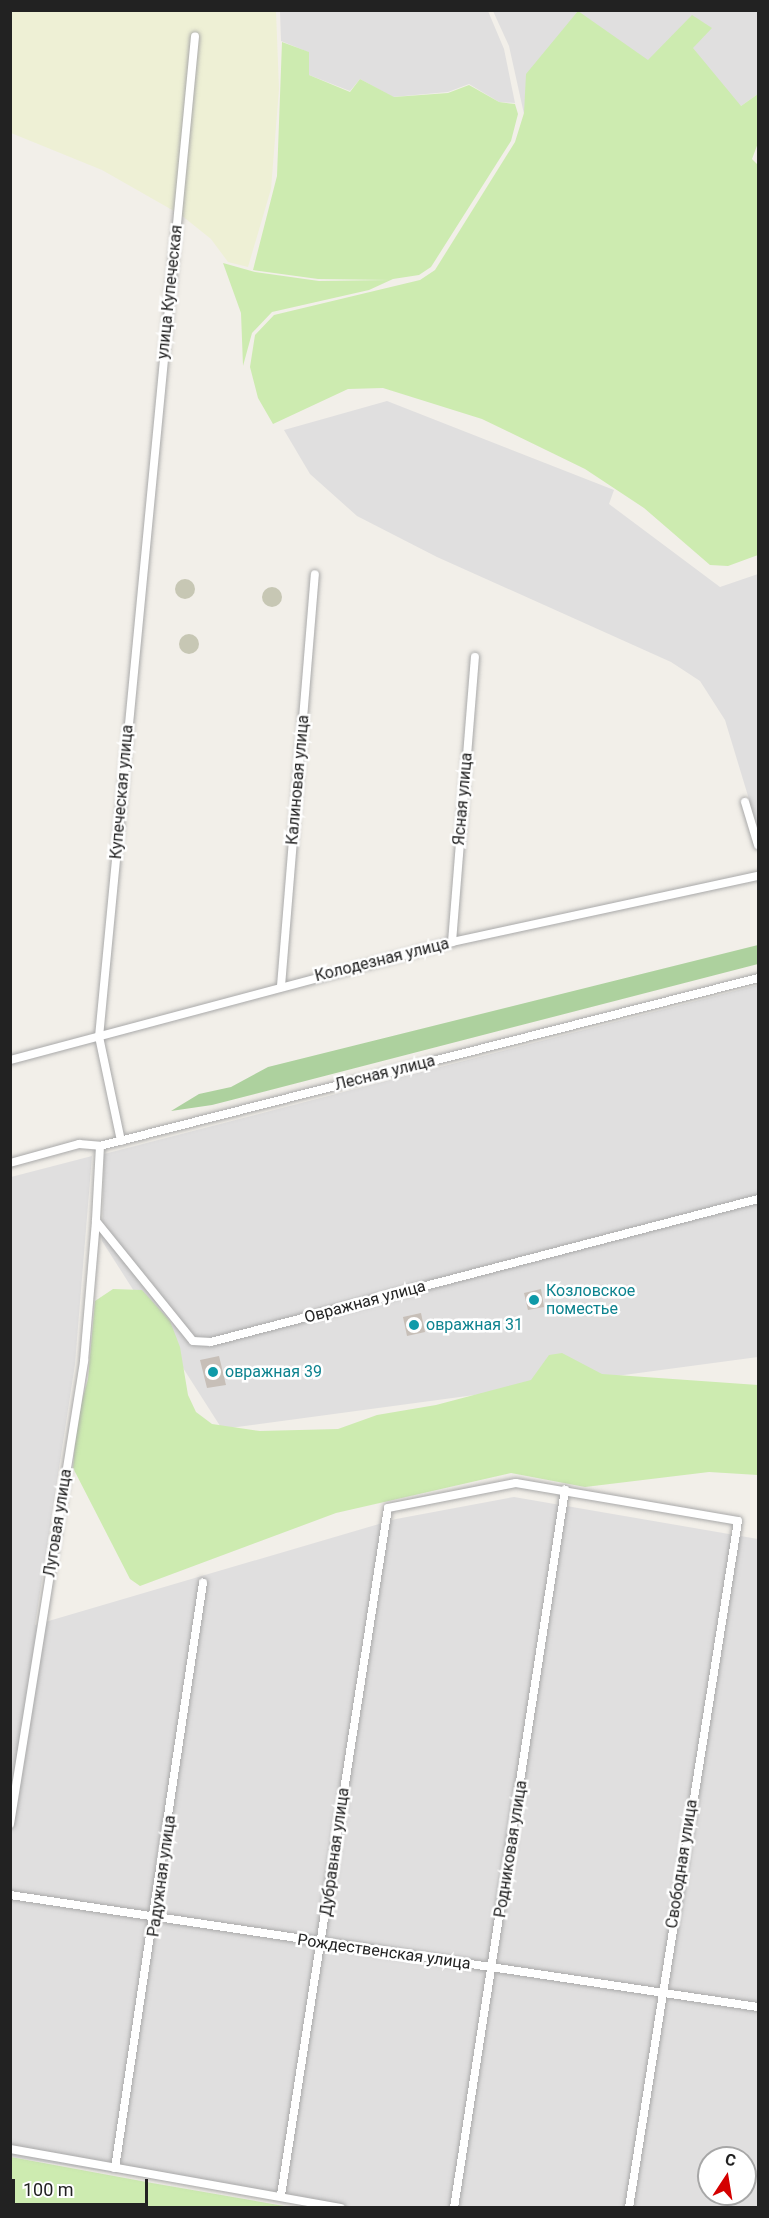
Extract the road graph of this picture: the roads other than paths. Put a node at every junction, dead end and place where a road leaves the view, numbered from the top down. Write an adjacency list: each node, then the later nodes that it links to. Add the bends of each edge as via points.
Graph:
1 (195, 37): 2 (street, улица Купеческая)
2 (146, 548): 11 (street, Купеческая улица)
3 (315, 574): 10 (street, Калиновая улица)
4 (475, 657): 8 (street, Ясная улица)
5 (745, 802): 6 (street)
6 (759, 845)
7 (759, 876): 8 (street, Колодезная улица)
8 (452, 942): 10 (street, Колодезная улица)
9 (759, 978): 13 (street, Лесная улица)
10 (281, 986): 11 (street, Колодезная улица)
11 (99, 1036): 12 (street, Колодезная улица); 13 (street, Купеческая улица)
12 (10, 1060)
13 (121, 1141): 14 (street, Лесная улица)
14 (100, 1146): 15 (street, Лесная улица, via 79,1144); 17 (street)
15 (10, 1163)
16 (759, 1199): 17 (street, Овражная улица, via 211,1342 193,1341 180,1330)
17 (96, 1221): 20 (street, Луговая улица, via 84,1361)
18 (566, 1490): 23 (street, Дубравная улица, via 516,1483 388,1508); 24 (street, Родниковая улица); 25 (street, Свободная улица, via 738,1521)
19 (203, 1583): 22 (street, Радужная улица)
20 (10, 1824)
21 (10, 1895): 22 (street, Рождественская улица)
22 (156, 1919): 23 (street, Рождественская улица); 28 (street, Радужная улица)
23 (323, 1943): 24 (street, Рождественская улица); 29 (street, Дубравная улица)
24 (493, 1968): 25 (street, Рождественская улица); 31 (street, Родниковая улица)
25 (661, 1993): 26 (street, Рождественская улица); 32 (street, Свободная улица)
26 (759, 2007)
27 (10, 2149): 28 (street)
28 (115, 2168): 29 (street)
29 (280, 2195): 30 (street)
30 (341, 2208)
31 (454, 2208)
32 (629, 2208)

